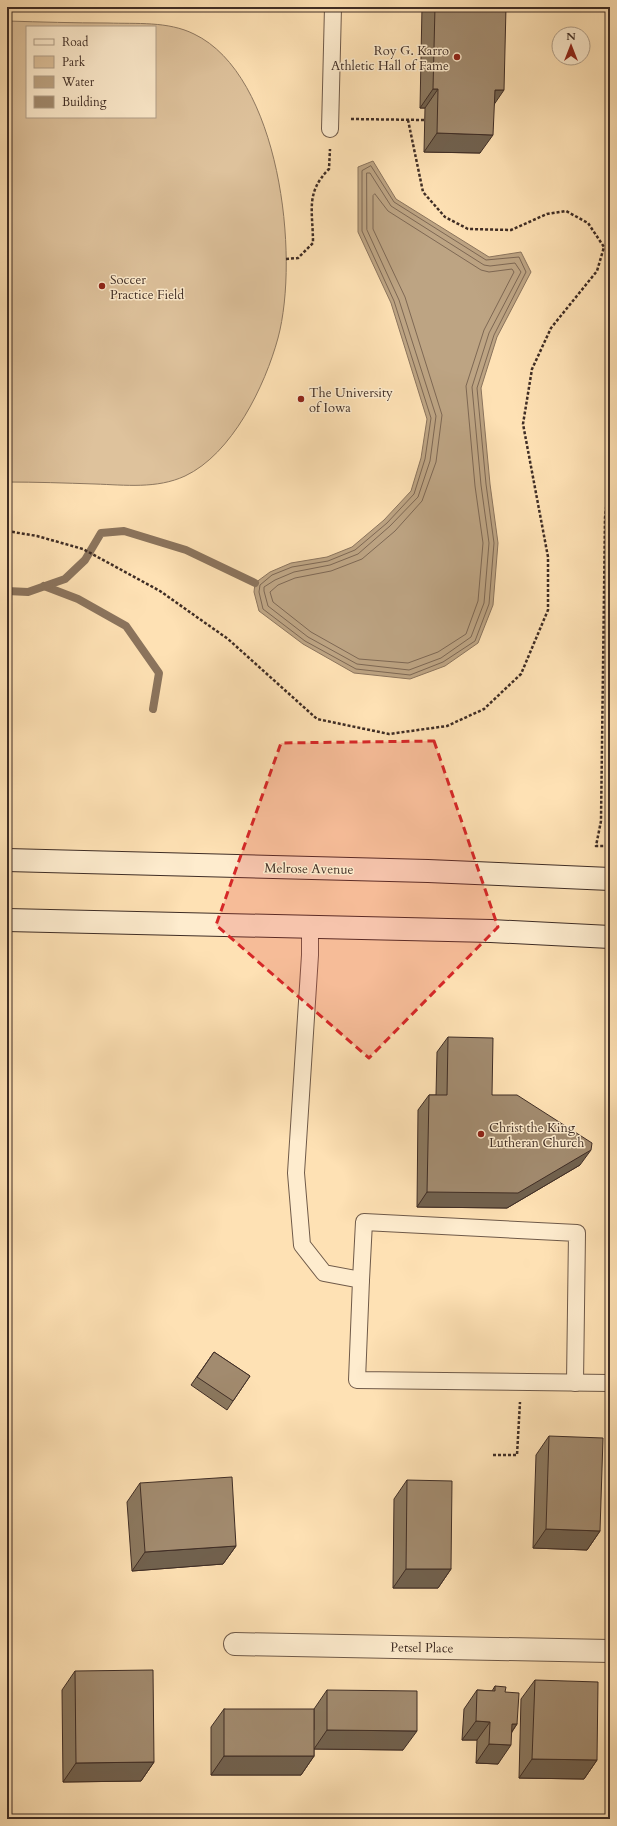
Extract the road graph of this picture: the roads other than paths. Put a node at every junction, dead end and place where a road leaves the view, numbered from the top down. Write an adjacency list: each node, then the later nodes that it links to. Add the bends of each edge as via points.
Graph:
1 (333, 7): 2 (lane)
2 (331, 124)
3 (7, 860): 4 (main road, Melrose Avenue)
4 (610, 878)
5 (7, 920): 6 (main road)
6 (310, 928): 7 (main road, via 491,931); 8 (lane, via 296,1173 302,1245 324,1273)
7 (610, 937)
8 (361, 1280): 9 (lane, via 357,1380); 9 (lane, via 364,1222 578,1233)
9 (575, 1383): 10 (lane)
10 (610, 1383)
11 (235, 1644): 12 (main road, Petsel Place)
12 (610, 1651)

